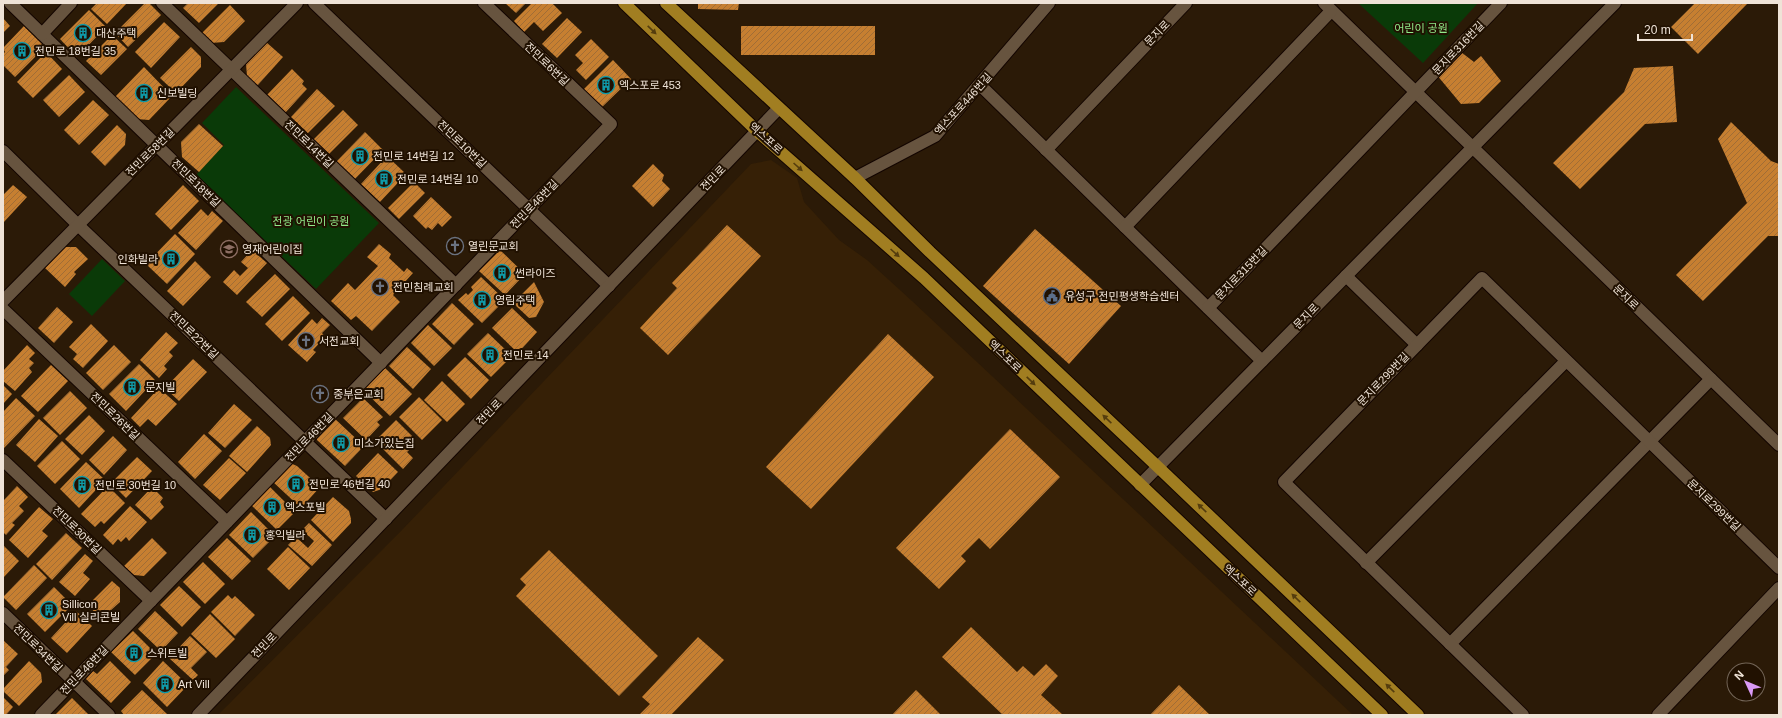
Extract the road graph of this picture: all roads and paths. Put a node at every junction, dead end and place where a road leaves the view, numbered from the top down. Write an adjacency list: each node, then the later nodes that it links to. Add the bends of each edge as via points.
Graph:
1 (10, 3): 14 (street, 전민로18번길)
2 (162, 3): 15 (street, 전민로14번길)
3 (297, 3): 15 (street, 전민로58번길)
4 (314, 3): 26 (street, 전민로10번길)
5 (484, 3): 19 (street, 전민로6번길)
6 (624, 3): 20 (main road, 엑스포로, one-way to 20)
7 (666, 3): 18 (main road)
8 (1049, 3): 16 (street, 엑스포로446번길)
9 (1186, 3): 23 (street, 문지로)
10 (1502, 3): 17 (street, 문지로316번길)
11 (1614, 3): 22 (street, 문지로)
12 (63, 6): 14 (street)
13 (1328, 7): 17 (street, 문지로); 28 (street, 문지로)
14 (42, 34): 21 (street, 전민로18번길)
15 (231, 70): 21 (street, 전민로58번길); 30 (street, 전민로14번길)
16 (980, 85): 23 (street, 문지로315번길); 25 (street, 엑스포로446번길, via 935,136)
17 (1415, 92): 22 (street, 문지로); 33 (street, 문지로315번길)
18 (779, 108): 20 (street, 전민로); 25 (main road)
19 (611, 124): 26 (street, 전민로46번길)
20 (757, 131): 31 (street, 전민로); 45 (main road, 엑스포로, one-way to 45, via 924,278)
21 (156, 145): 27 (street, 전민로58번길); 38 (street, 전민로18번길)
22 (1473, 148): 29 (street, 문지로); 39 (street, 문지로)
23 (1046, 150): 28 (street, 문지로315번길)
24 (3, 151): 27 (street, 전민로22번길)
25 (855, 178): 44 (main road, one-way to 25)
26 (530, 208): 30 (street, 전민로46번길); 31 (street, 전민로10번길)
27 (78, 225): 32 (street, 전민로58번길); 40 (street, 전민로22번길)
28 (1125, 227): 33 (street, 문지로315번길)
29 (1346, 276): 35 (street); 36 (street, 문지로)
30 (456, 285): 38 (street, 전민로46번길)
31 (609, 286): 46 (street, 전민로)
32 (3, 301)
33 (1208, 308): 36 (street)
34 (3, 309): 47 (street, 전민로26번길)
35 (1417, 345): 37 (street, 문지로299번길, via 1482,278); 48 (street, 문지로299번길, via 1284,482)
36 (1262, 361): 44 (street, 문지로)
37 (1566, 361): 41 (street, 문지로299번길); 48 (street)
38 (381, 363): 40 (street, 전민로46번길)
39 (1711, 379): 41 (street); 42 (street, 문지로)
40 (305, 441): 46 (street, 전민로22번길); 47 (street, 전민로46번길)
41 (1650, 442): 49 (street, 문지로299번길); 53 (street)
42 (1779, 445)
43 (3, 460): 51 (street, 전민로30번길)
44 (1158, 467): 45 (street, 문지로); 59 (main road, one-way to 44)
45 (1140, 485): 58 (main road, 엑스포로)
46 (386, 519): 57 (street, 전민로)
47 (227, 522): 51 (street, 전민로46번길)
48 (1366, 563): 53 (street, 문지로299번길)
49 (1779, 568)
50 (1779, 588): 61 (street)
51 (151, 601): 54 (street, 전민로46번길)
52 (3, 613): 54 (street, 전민로34번길)
53 (1450, 644): 60 (street, 문지로299번길)
54 (74, 681): 55 (street, 전민로46번길); 56 (street, 전민로34번길)
55 (41, 715)
56 (108, 715)
57 (198, 715)
58 (1382, 715)
59 (1418, 715)
60 (1523, 715)
61 (1658, 715)

